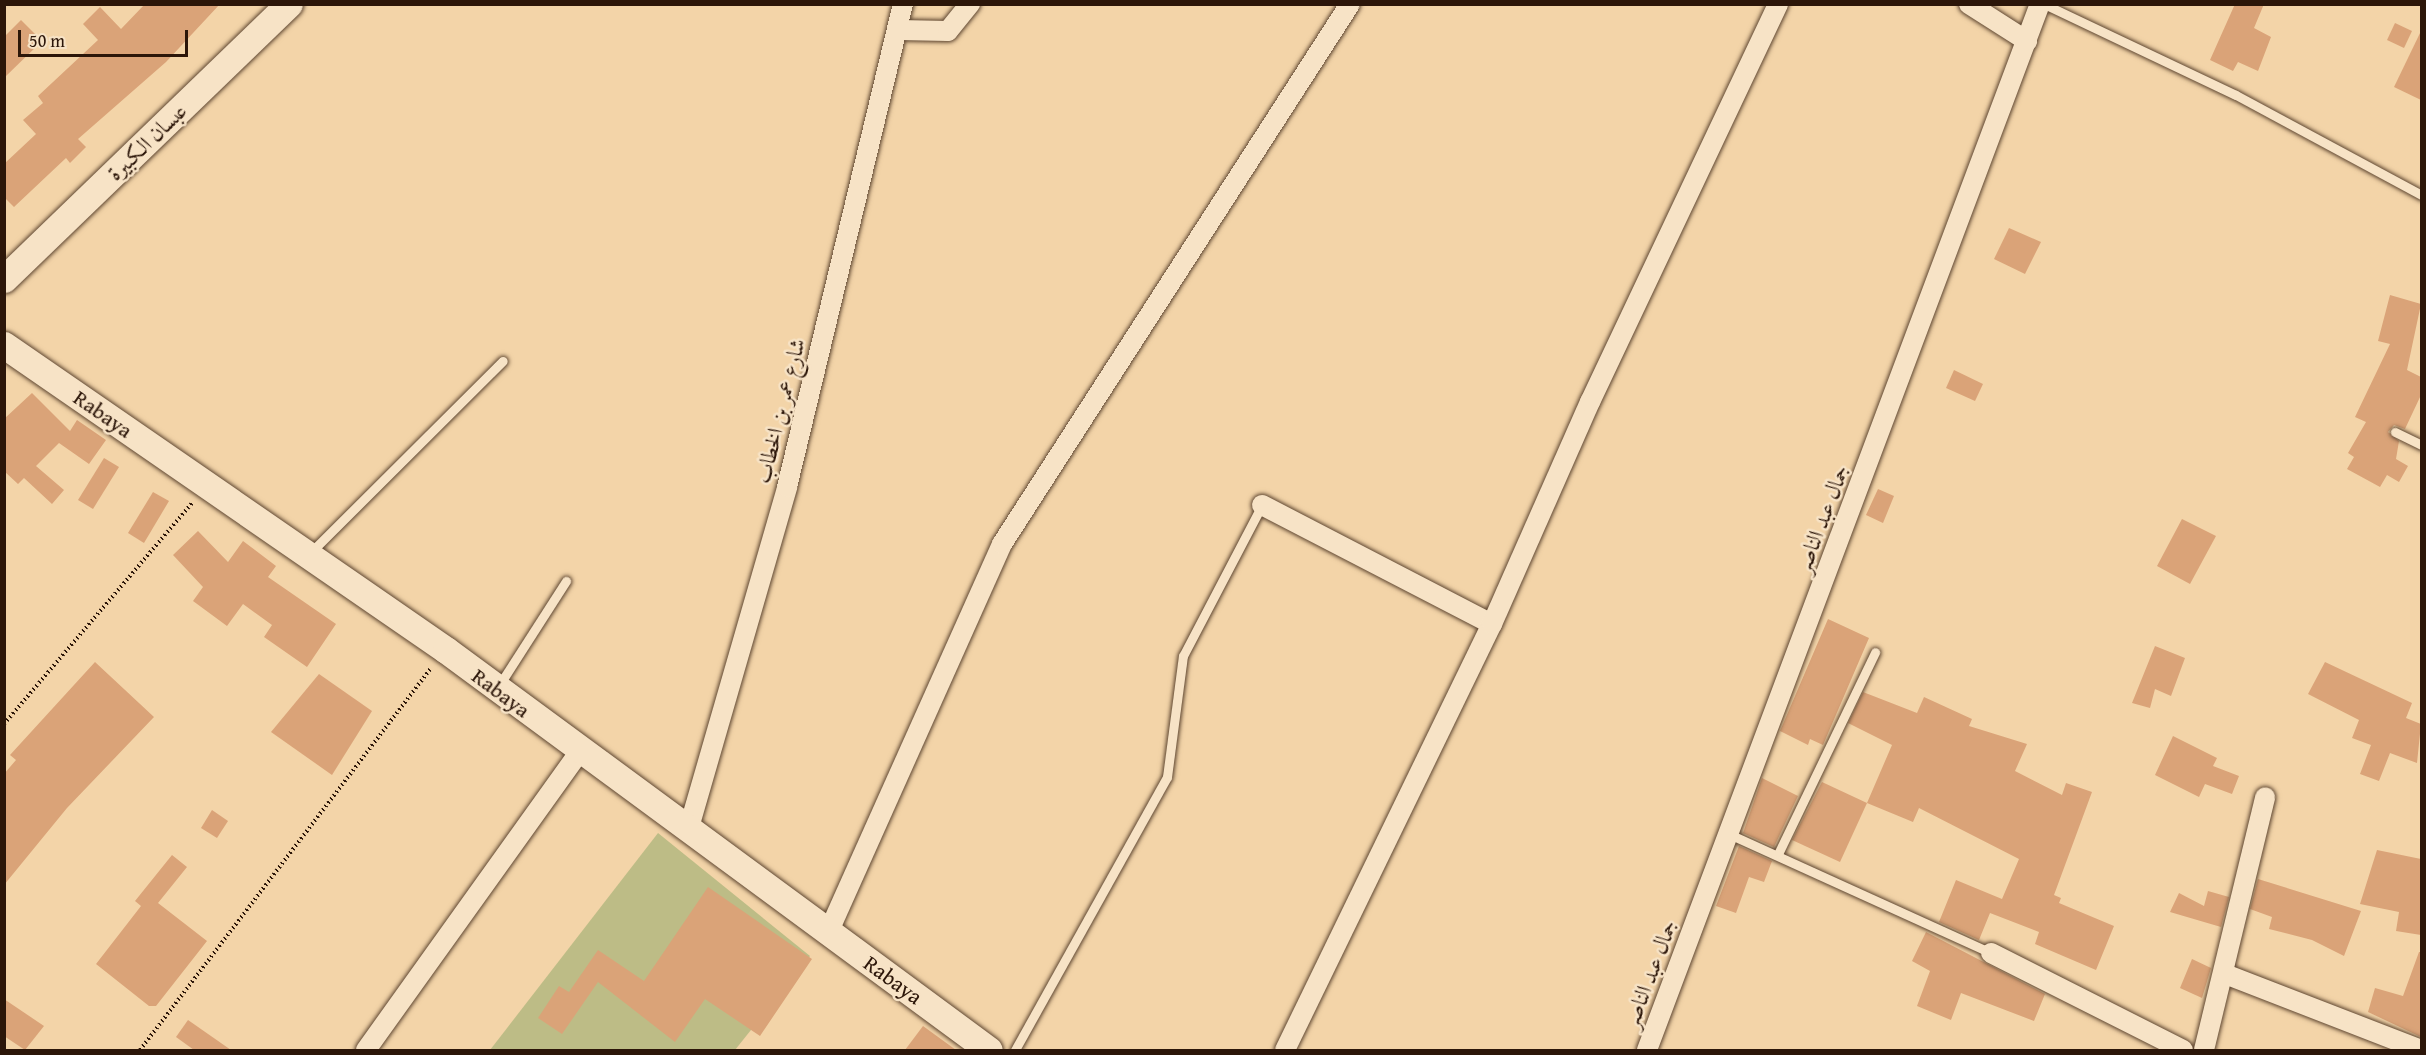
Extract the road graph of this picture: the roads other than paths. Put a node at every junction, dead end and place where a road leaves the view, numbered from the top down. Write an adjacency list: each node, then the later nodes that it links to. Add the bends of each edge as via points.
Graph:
1 (289, 4): 11 (street, عبسان الكبيرة)
2 (903, 4): 8 (street, شارع عمر بن الخطاب)
3 (970, 4): 8 (street, via 948,31)
4 (1350, 4): 27 (street, via 1002,544)
5 (1778, 4): 19 (street, via 1590,402)
6 (1969, 4): 9 (street)
7 (2042, 4): 9 (street, جمال عبد الناصر); 10 (lane, via 2236,95)
8 (899, 30): 24 (street, شارع عمر بن الخطاب, via 787,486)
9 (2027, 41): 25 (street, جمال عبد الناصر)
10 (2421, 195)
11 (4, 279)
12 (4, 345): 17 (street, Rabaya)
13 (503, 361): 17 (lane)
14 (2395, 432): 15 (lane)
15 (2421, 445)
16 (1262, 505): 19 (street); 33 (lane, via 1183,656 1167,777)
17 (309, 555): 21 (street, Rabaya, via 446,650)
18 (566, 581): 21 (lane)
19 (1492, 624): 34 (street)
20 (1875, 652): 26 (lane)
21 (496, 691): 22 (street, Rabaya)
22 (581, 750): 24 (street, Rabaya); 31 (street)
23 (2265, 797): 29 (street)
24 (690, 824): 27 (street, Rabaya)
25 (1729, 834): 26 (lane); 35 (street, جمال عبد الناصر)
26 (1779, 854): 28 (lane)
27 (828, 933): 32 (street, Rabaya)
28 (1991, 953): 36 (street)
29 (2225, 974): 30 (street); 37 (street)
30 (2386, 1044): 38 (street)
31 (366, 1050)
32 (990, 1050)
33 (1015, 1050)
34 (1285, 1050)
35 (1647, 1050)
36 (2183, 1050)
37 (2204, 1050)
38 (2421, 1050)

